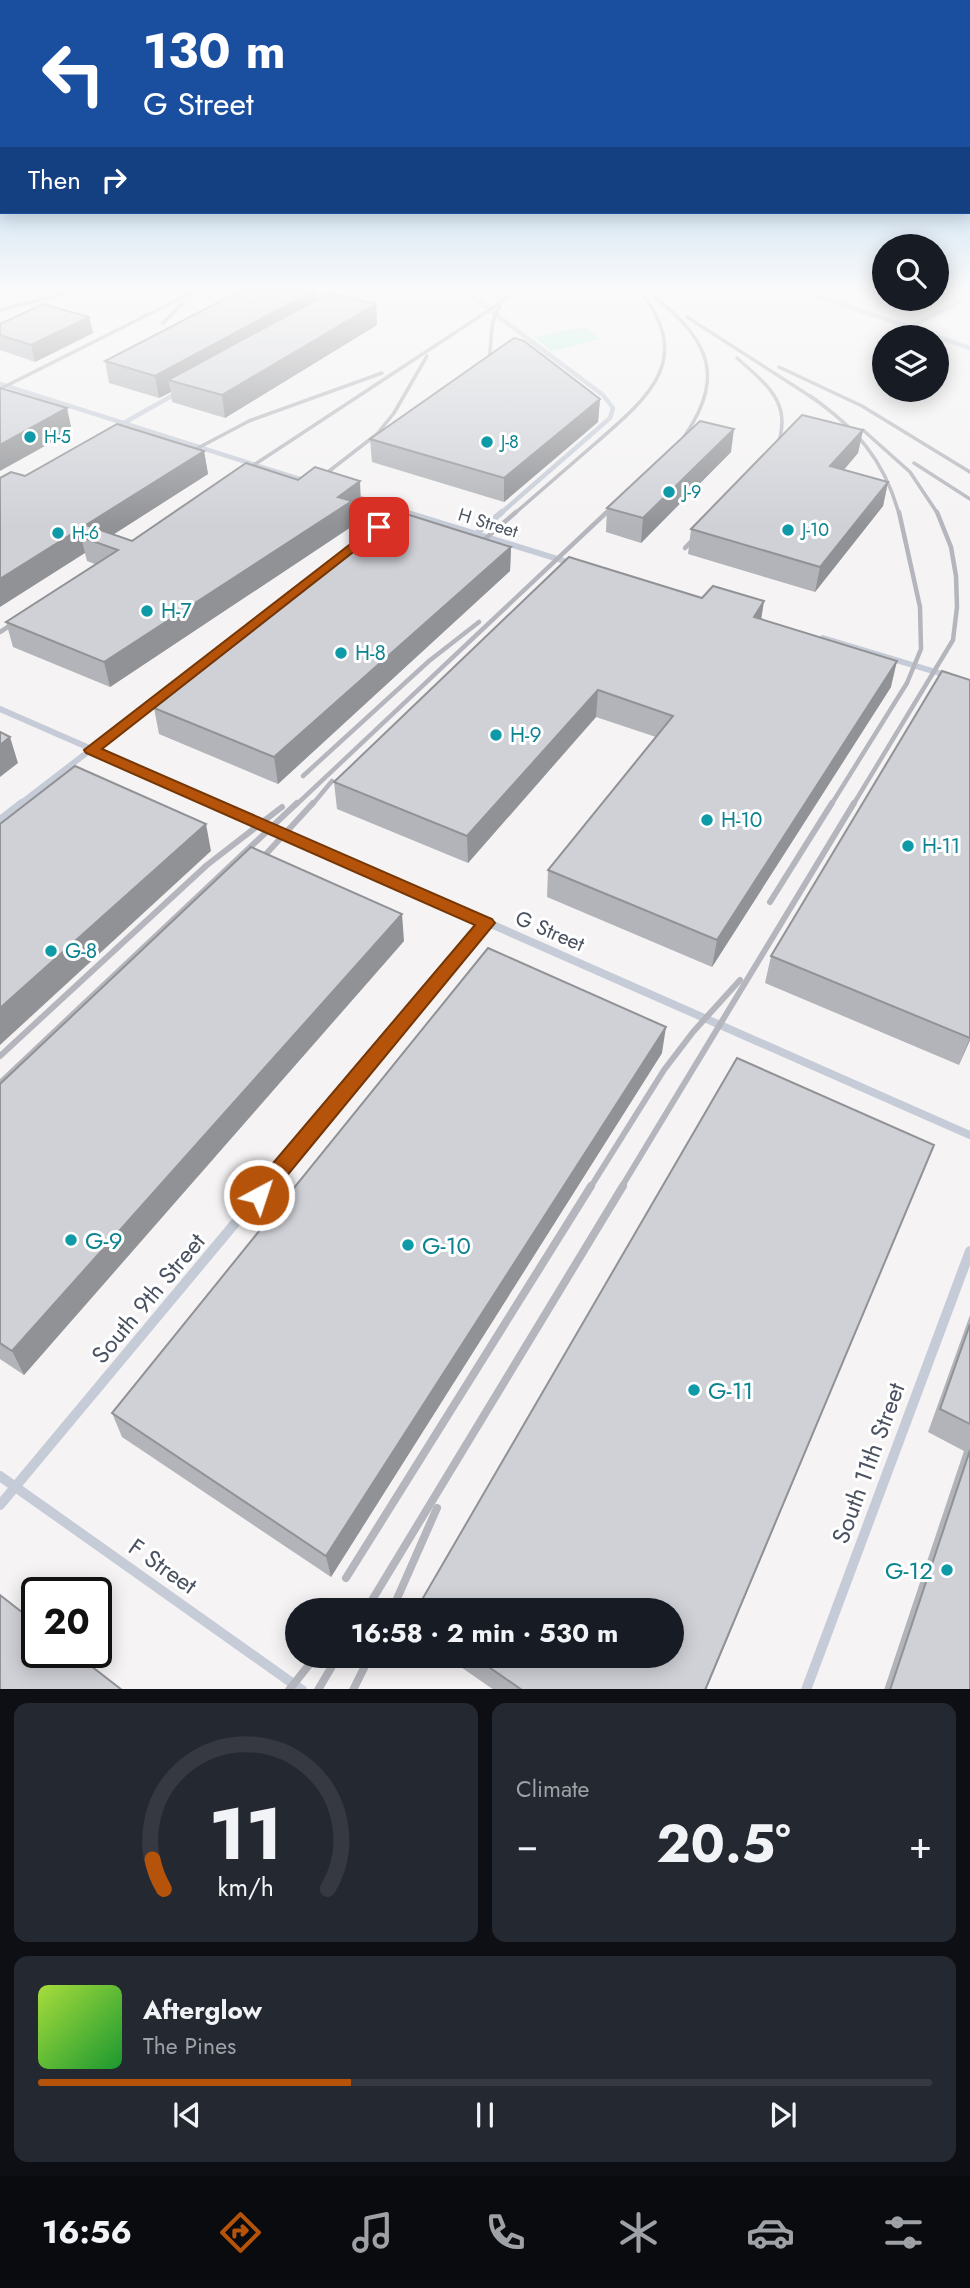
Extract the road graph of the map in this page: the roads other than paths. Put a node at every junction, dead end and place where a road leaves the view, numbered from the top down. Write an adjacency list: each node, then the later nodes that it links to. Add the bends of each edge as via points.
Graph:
1 (569, 370): 9 (lane, via 603,395 613,408 610,418)
2 (0, 384): 4 (lane)
3 (181, 391): 4 (lane)
4 (121, 424): 5 (lane); 6 (lane)
5 (111, 430)
6 (314, 484)
7 (351, 495): 8 (lane, H Street)
8 (401, 510): 9 (lane, H Street); 14 (lane)
9 (476, 534): 10 (lane, H Street)
10 (581, 566)
11 (812, 635): 12 (lane)
12 (958, 679)
13 (0, 709): 14 (lane, G Street)
14 (91, 750): 15 (lane); 16 (lane, G Street)
15 (0, 820)
16 (486, 923): 17 (lane, G Street, via 723,1022); 20 (lane, South 9th Street)
17 (970, 1135)
18 (970, 1251): 23 (lane, South 11th Street)
19 (0, 1476): 20 (lane, F Street)
20 (15, 1487): 21 (lane, South 9th Street); 22 (lane, F Street)
21 (0, 1505)
22 (302, 1689)
23 (806, 1689)

